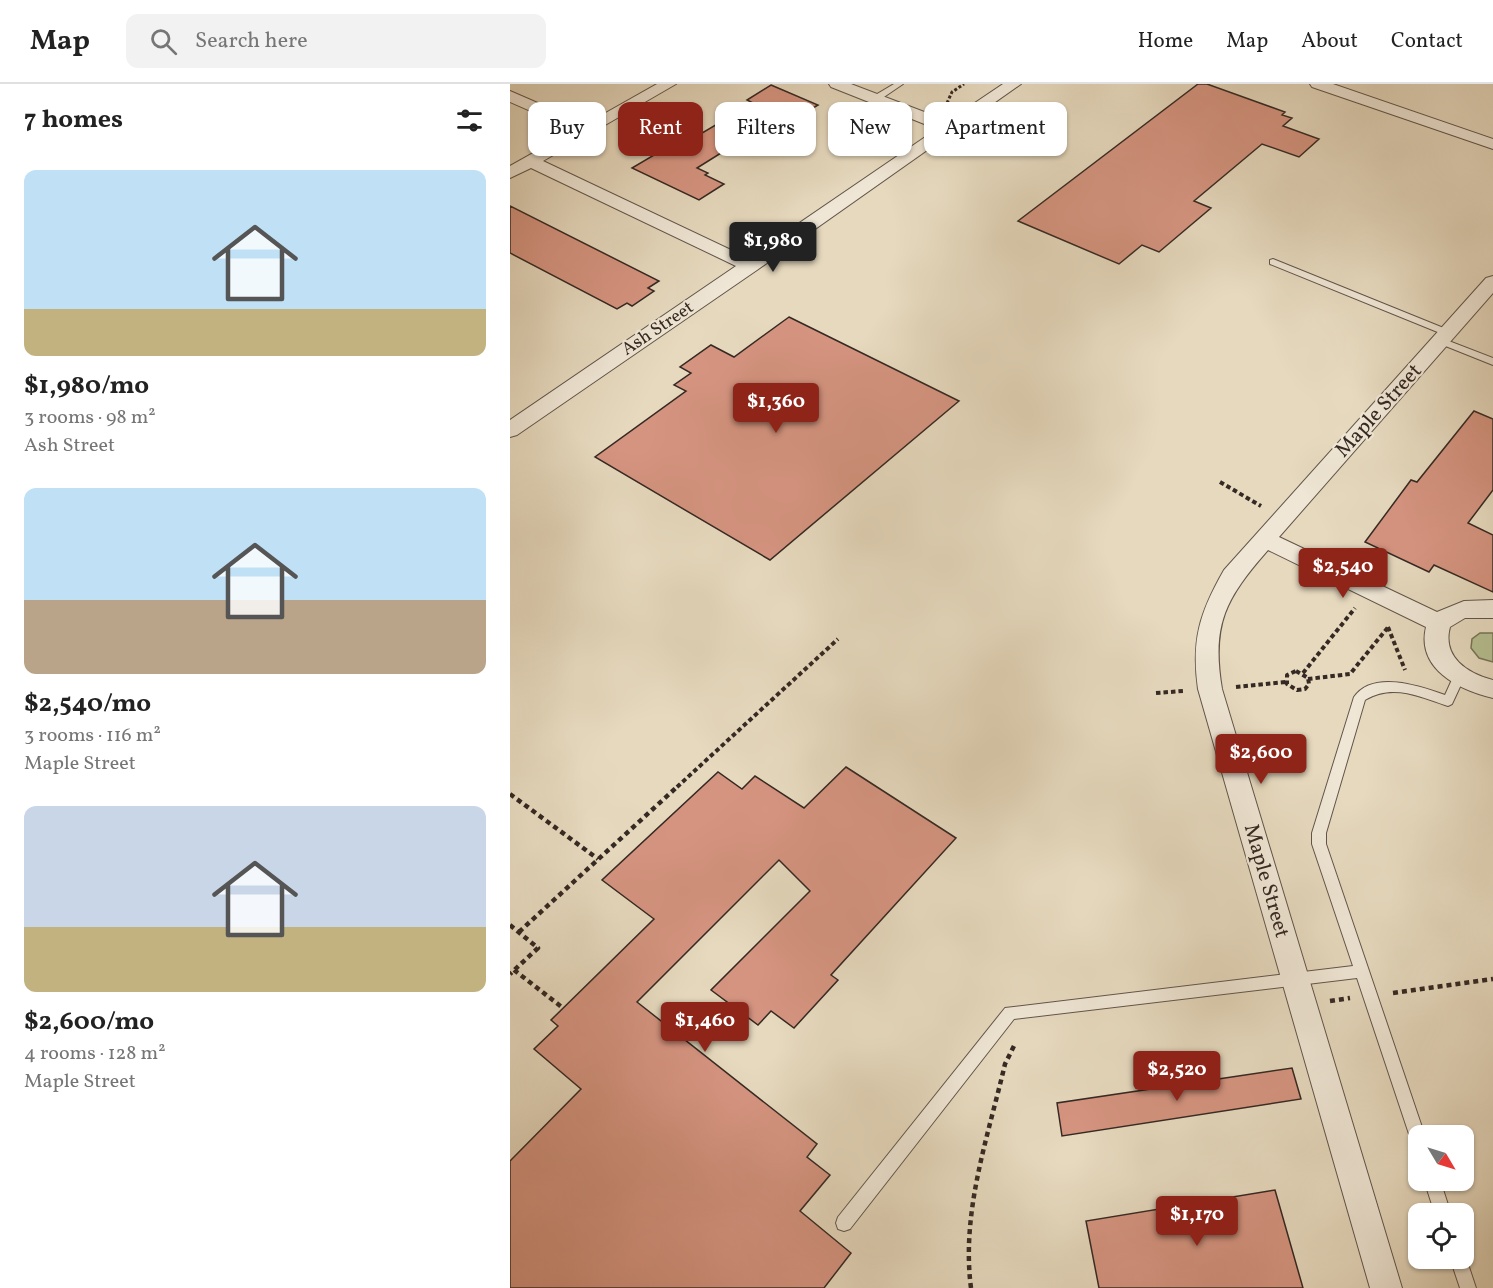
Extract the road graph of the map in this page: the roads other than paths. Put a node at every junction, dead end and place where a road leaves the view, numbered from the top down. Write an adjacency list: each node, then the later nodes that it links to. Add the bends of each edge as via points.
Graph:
1 (668, 84): 11 (street)
2 (837, 84): 7 (street)
3 (898, 84): 7 (lane)
4 (1013, 84): 8 (street, Ash Street)
5 (1318, 84): 13 (street)
6 (510, 96): 9 (street)
7 (875, 99): 10 (street)
8 (980, 102)
9 (528, 104)
10 (924, 111)
11 (606, 119)
12 (924, 137): 18 (street, Ash Street)
13 (1493, 144)
14 (539, 156): 15 (street)
15 (530, 161): 16 (street); 18 (street)
16 (510, 173)
17 (1273, 262): 20 (lane)
18 (751, 266): 22 (street, Ash Street)
19 (1493, 282): 20 (street, Maple Street)
20 (1445, 337): 21 (lane); 23 (street, Maple Street)
21 (1493, 362)
22 (510, 430)
23 (1265, 539): 25 (street); 29 (street, Maple Street, via 1232,576 1217,602 1206,644 1206,665)
24 (1493, 609): 25 (street, via 1457,612)
25 (1439, 624): 26 (street, via 1435,640 1438,653)
26 (1459, 676): 27 (street); 28 (lane, via 1448,700 1386,686 1371,689 1360,697 1318,833)
27 (1493, 688)
28 (1363, 970): 29 (lane); 30 (lane)
29 (1294, 978): 31 (lane, via 1010,1013); 33 (street, Maple Street)
30 (1414, 1125)
31 (844, 1223)
32 (1462, 1269): 34 (lane)
33 (1386, 1288)
34 (1468, 1288)

